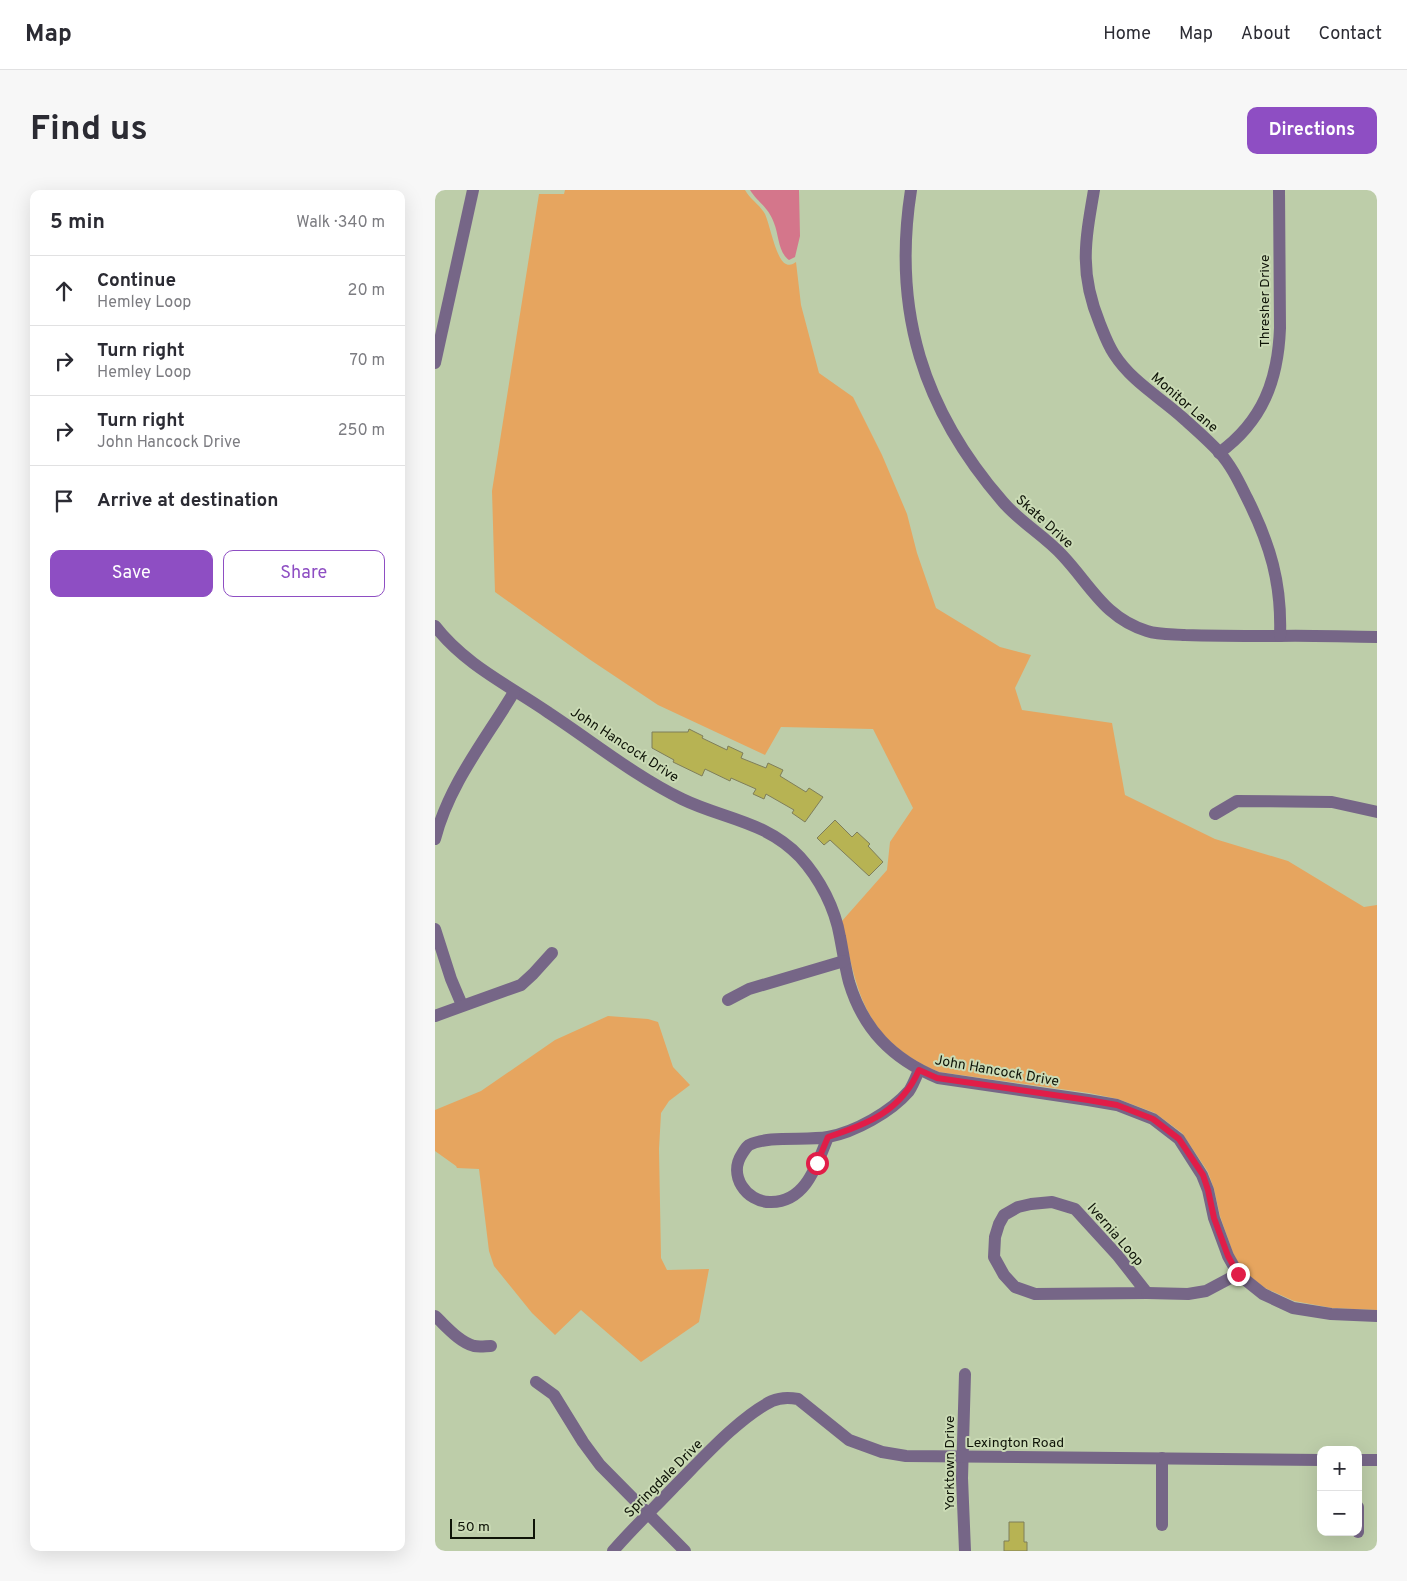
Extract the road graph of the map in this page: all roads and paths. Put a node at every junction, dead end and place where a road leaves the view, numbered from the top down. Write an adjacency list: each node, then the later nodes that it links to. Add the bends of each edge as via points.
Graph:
1 (473, 190): 5 (street)
2 (911, 190): 9 (street, Skate Drive, via 905,276 918,351 943,417 979,473 1017,517 1063,556 1100,602 1123,621 1149,632 1164,634)
3 (1093, 190): 7 (street, Monitor Lane, via 1084,252 1086,278 1109,346 1134,377)
4 (1279, 190): 7 (street, Thresher Drive, via 1280,328 1275,372 1270,390 1251,422)
5 (440, 320): 6 (street)
6 (435, 363)
7 (1219, 453): 9 (street, Monitor Lane, via 1241,487 1266,540 1280,597)
8 (435, 626): 11 (street, John Hancock Drive, via 455,648)
9 (1280, 636): 10 (street, Skate Drive)
10 (1377, 637)
11 (514, 692): 14 (street, via 456,785); 17 (street, John Hancock Drive, via 660,787 684,800 749,823 785,844 806,865 827,897)
12 (1377, 812): 13 (street, via 1333,802 1237,801)
13 (1215, 814)
14 (435, 838)
15 (435, 929): 19 (street)
16 (552, 954): 19 (street, via 521,984)
17 (844, 961): 18 (street, via 749,989); 21 (street, John Hancock Drive, via 864,1018 889,1049)
18 (728, 1000)
19 (462, 1006): 20 (street)
20 (435, 1016)
21 (919, 1070): 22 (street, via 909,1090 876,1118); 23 (street, John Hancock Drive, via 937,1078 1117,1105 1153,1119 1179,1139 1203,1175 1214,1218)
22 (828, 1137): 22 (street, via 758,1142 747,1146 738,1166 741,1185 750,1197 760,1202 778,1202 795,1195 807,1184)
23 (1238, 1274): 24 (street, Ivernia Loop, via 1206,1291 1188,1294); 26 (street, John Hancock Drive, via 1263,1294 1293,1308)
24 (1147, 1292): 24 (street, Ivernia Loop, via 1035,1294 1015,1287 994,1257 999,1224 1004,1215 1031,1204 1053,1202 1075,1209)
25 (435, 1316): 27 (street, via 466,1342 475,1346)
26 (1377, 1316)
27 (491, 1346)
28 (965, 1374): 31 (street, Yorktown Drive)
29 (536, 1382): 36 (street, via 554,1395 600,1465)
30 (735, 1428): 31 (street, Lexington Road, via 770,1402 787,1397 798,1399 849,1440 864,1446 906,1456); 36 (street, Springdale Drive)
31 (963, 1457): 32 (street, Lexington Road); 40 (street, Yorktown Drive)
32 (1162, 1458): 33 (street, Lexington Road); 37 (street)
33 (1317, 1460)
34 (1362, 1460): 35 (street)
35 (1377, 1460)
36 (648, 1514): 38 (street, Springdale Drive); 39 (street)
37 (1162, 1525)
38 (613, 1551)
39 (685, 1551)
40 (965, 1551)

